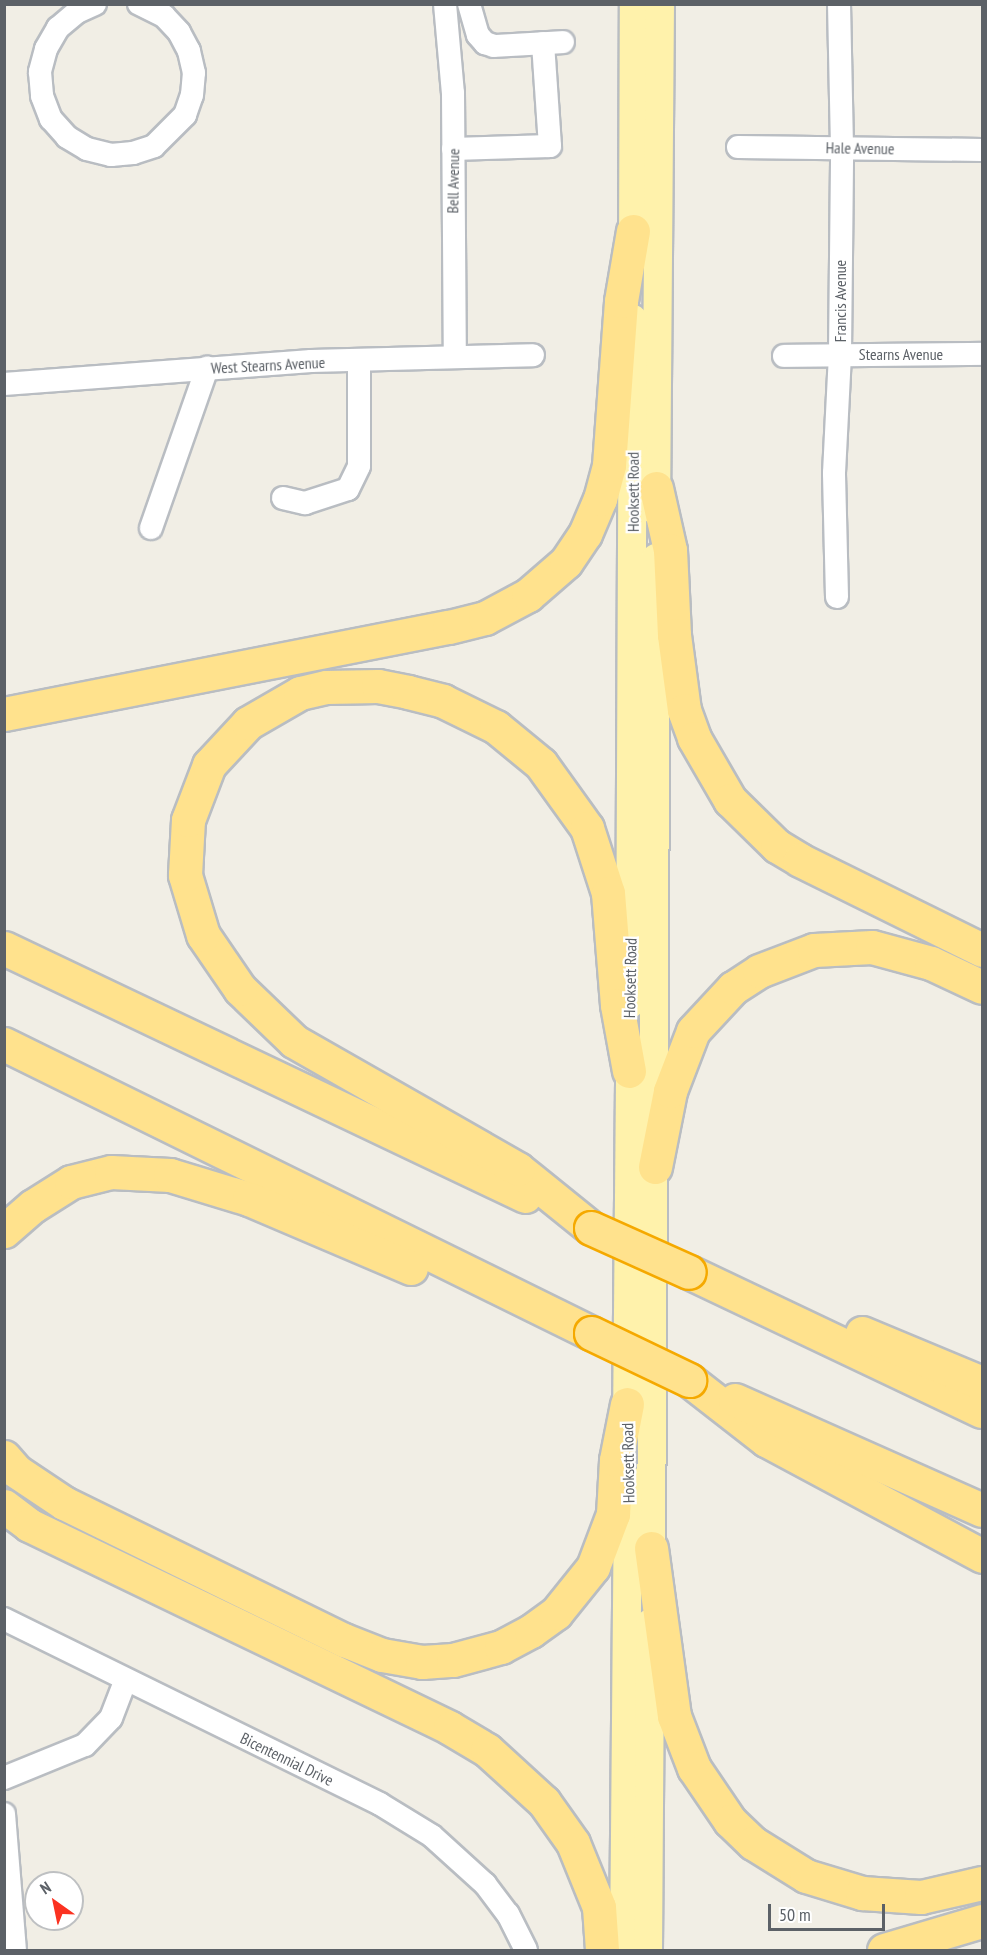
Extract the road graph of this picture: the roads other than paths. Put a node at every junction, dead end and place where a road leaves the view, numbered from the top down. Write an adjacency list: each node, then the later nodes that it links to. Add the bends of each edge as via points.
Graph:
1 (95, 4): 2 (street, via 76,12 58,28 45,49 40,72 42,96 51,118 67,137 87,149 111,155 153,146 178,124 192,94 194,73 179,32 164,16)
2 (139, 4)
3 (445, 4): 10 (street, Bell Avenue)
4 (469, 4): 10 (street, via 478,35 485,43 553,43 550,146)
5 (634, 4): 12 (main road, Hooksett Road)
6 (660, 4): 21 (main road, Hooksett Road)
7 (839, 4): 9 (street, Francis Avenue)
8 (738, 147): 9 (street, Hale Avenue)
9 (842, 147): 11 (street, Hale Avenue); 13 (street, Francis Avenue)
10 (453, 148): 17 (street, Bell Avenue)
11 (982, 150)
12 (633, 231): 25 (highway, via 621,301 609,465 600,499 585,534 566,561 528,595 485,618 449,627); 30 (main road, Hooksett Road)
13 (840, 353): 14 (street, Stearns Avenue); 16 (street, Stearns Avenue); 24 (street, Francis Avenue, via 834,473)
14 (982, 354)
15 (533, 355): 17 (street, West Stearns Avenue)
16 (784, 356)
17 (455, 357): 18 (street, West Stearns Avenue)
18 (359, 361): 19 (street, West Stearns Avenue); 22 (street, via 359,466 348,489 305,503)
19 (207, 368): 20 (street, West Stearns Avenue); 23 (street)
20 (4, 384)
21 (656, 488): 27 (highway, via 670,550 678,680 684,710 694,738 730,800 769,839 800,860); 31 (main road, Hooksett Road)
22 (283, 498)
23 (151, 528)
24 (837, 597)
25 (4, 714)
26 (4, 948): 32 (highway)
27 (982, 950)
28 (982, 987): 31 (highway, via 931,963 872,947 814,950 759,971 719,1000 693,1031 670,1091)
29 (4, 1044): 35 (highway)
30 (629, 1071): 32 (highway, via 617,1005 608,893 588,828 541,764 496,728 443,701 408,692 378,686 326,687 300,693 248,723 209,765 188,820 184,875 203,935 240,989 294,1041 518,1169); 38 (main road, Hooksett Road)
31 (655, 1167): 43 (main road, Hooksett Road)
32 (591, 1228): 34 (highway, bridge)
33 (4, 1231): 35 (highway, via 33,1206 71,1182 111,1172 170,1174 249,1199 469,1293)
34 (746, 1300): 37 (highway, via 791,1306); 39 (highway)
35 (591, 1333): 36 (highway, bridge)
36 (689, 1380): 42 (highway); 44 (highway, via 766,1440)
37 (982, 1383)
38 (627, 1404): 40 (highway, via 616,1460 613,1514 593,1566 556,1613 531,1631 501,1647 453,1660 422,1662 382,1655 344,1640 64,1503 16,1471); 54 (main road, Hooksett Road)
39 (982, 1411)
40 (4, 1457)
41 (4, 1506): 53 (highway, via 29,1525 450,1728 487,1750 544,1802 573,1843 599,1907)
42 (982, 1510)
43 (651, 1548): 49 (highway, via 675,1716 694,1768 730,1821 753,1843 806,1876 862,1893 921,1897); 55 (main road, Hooksett Road)
44 (982, 1556)
45 (4, 1619): 46 (street, Bicentennial Drive)
46 (125, 1682): 47 (street, via 111,1718 86,1745); 52 (street, Bicentennial Drive, via 380,1804 432,1836 485,1884)
47 (4, 1778)
48 (4, 1814): 51 (street)
49 (982, 1883)
50 (982, 1921): 56 (highway)
51 (15, 1950)
52 (526, 1950)
53 (602, 1950)
54 (624, 1950)
55 (648, 1950)
56 (884, 1950)

